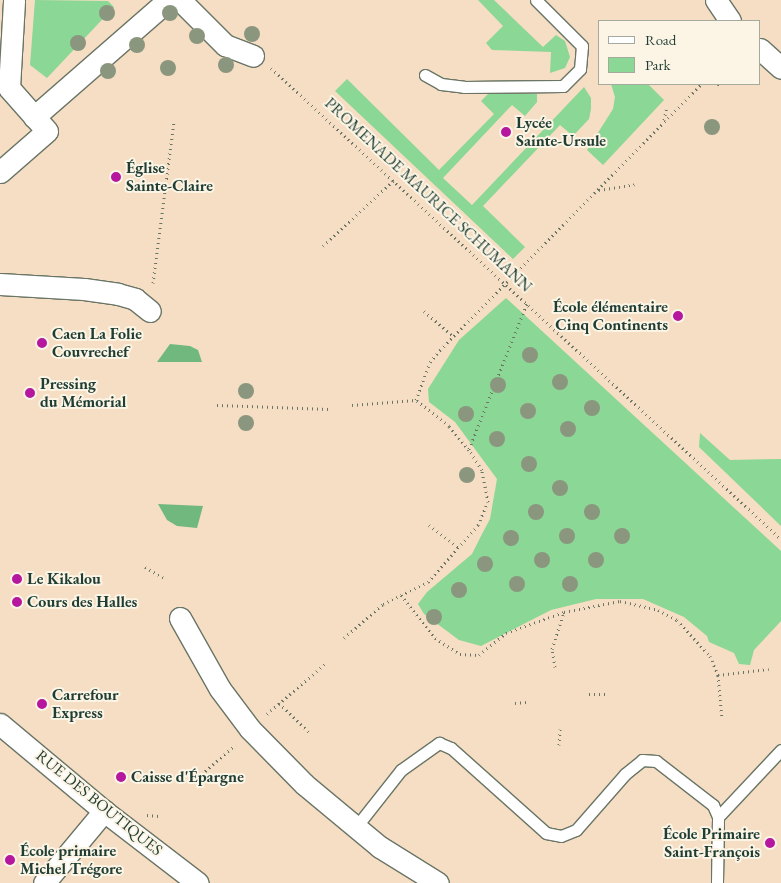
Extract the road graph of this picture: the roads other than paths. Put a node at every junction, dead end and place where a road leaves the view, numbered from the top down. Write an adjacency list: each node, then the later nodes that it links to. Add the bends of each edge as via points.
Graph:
1 (14, 0): 11 (street)
2 (168, 0): 12 (street)
3 (180, 0): 8 (street, via 226,45)
4 (536, 0): 10 (lane, via 582,46 580,68 563,86 464,86 441,84)
5 (716, 0): 6 (street)
6 (729, 20)
7 (761, 50): 9 (street)
8 (253, 56)
9 (781, 68)
10 (425, 76)
11 (4, 91): 12 (street)
12 (34, 116): 13 (street, via 47,131)
13 (0, 172)
14 (0, 284): 15 (street, via 110,293 135,299)
15 (150, 311)
16 (180, 618): 21 (street, via 220,689 250,730 304,784)
17 (0, 724): 19 (street, RUE DES BOUTIQUES)
18 (781, 750): 20 (lane)
19 (104, 811): 22 (street); 23 (street, RUE DES BOUTIQUES)
20 (718, 817): 21 (lane, via 713,805 656,761 642,760 625,774 576,830 561,836 546,833 452,748 439,743 402,770); 25 (lane)
21 (356, 827): 24 (street, via 380,847)
22 (44, 883)
23 (198, 883)
24 (438, 883)
25 (717, 883)

